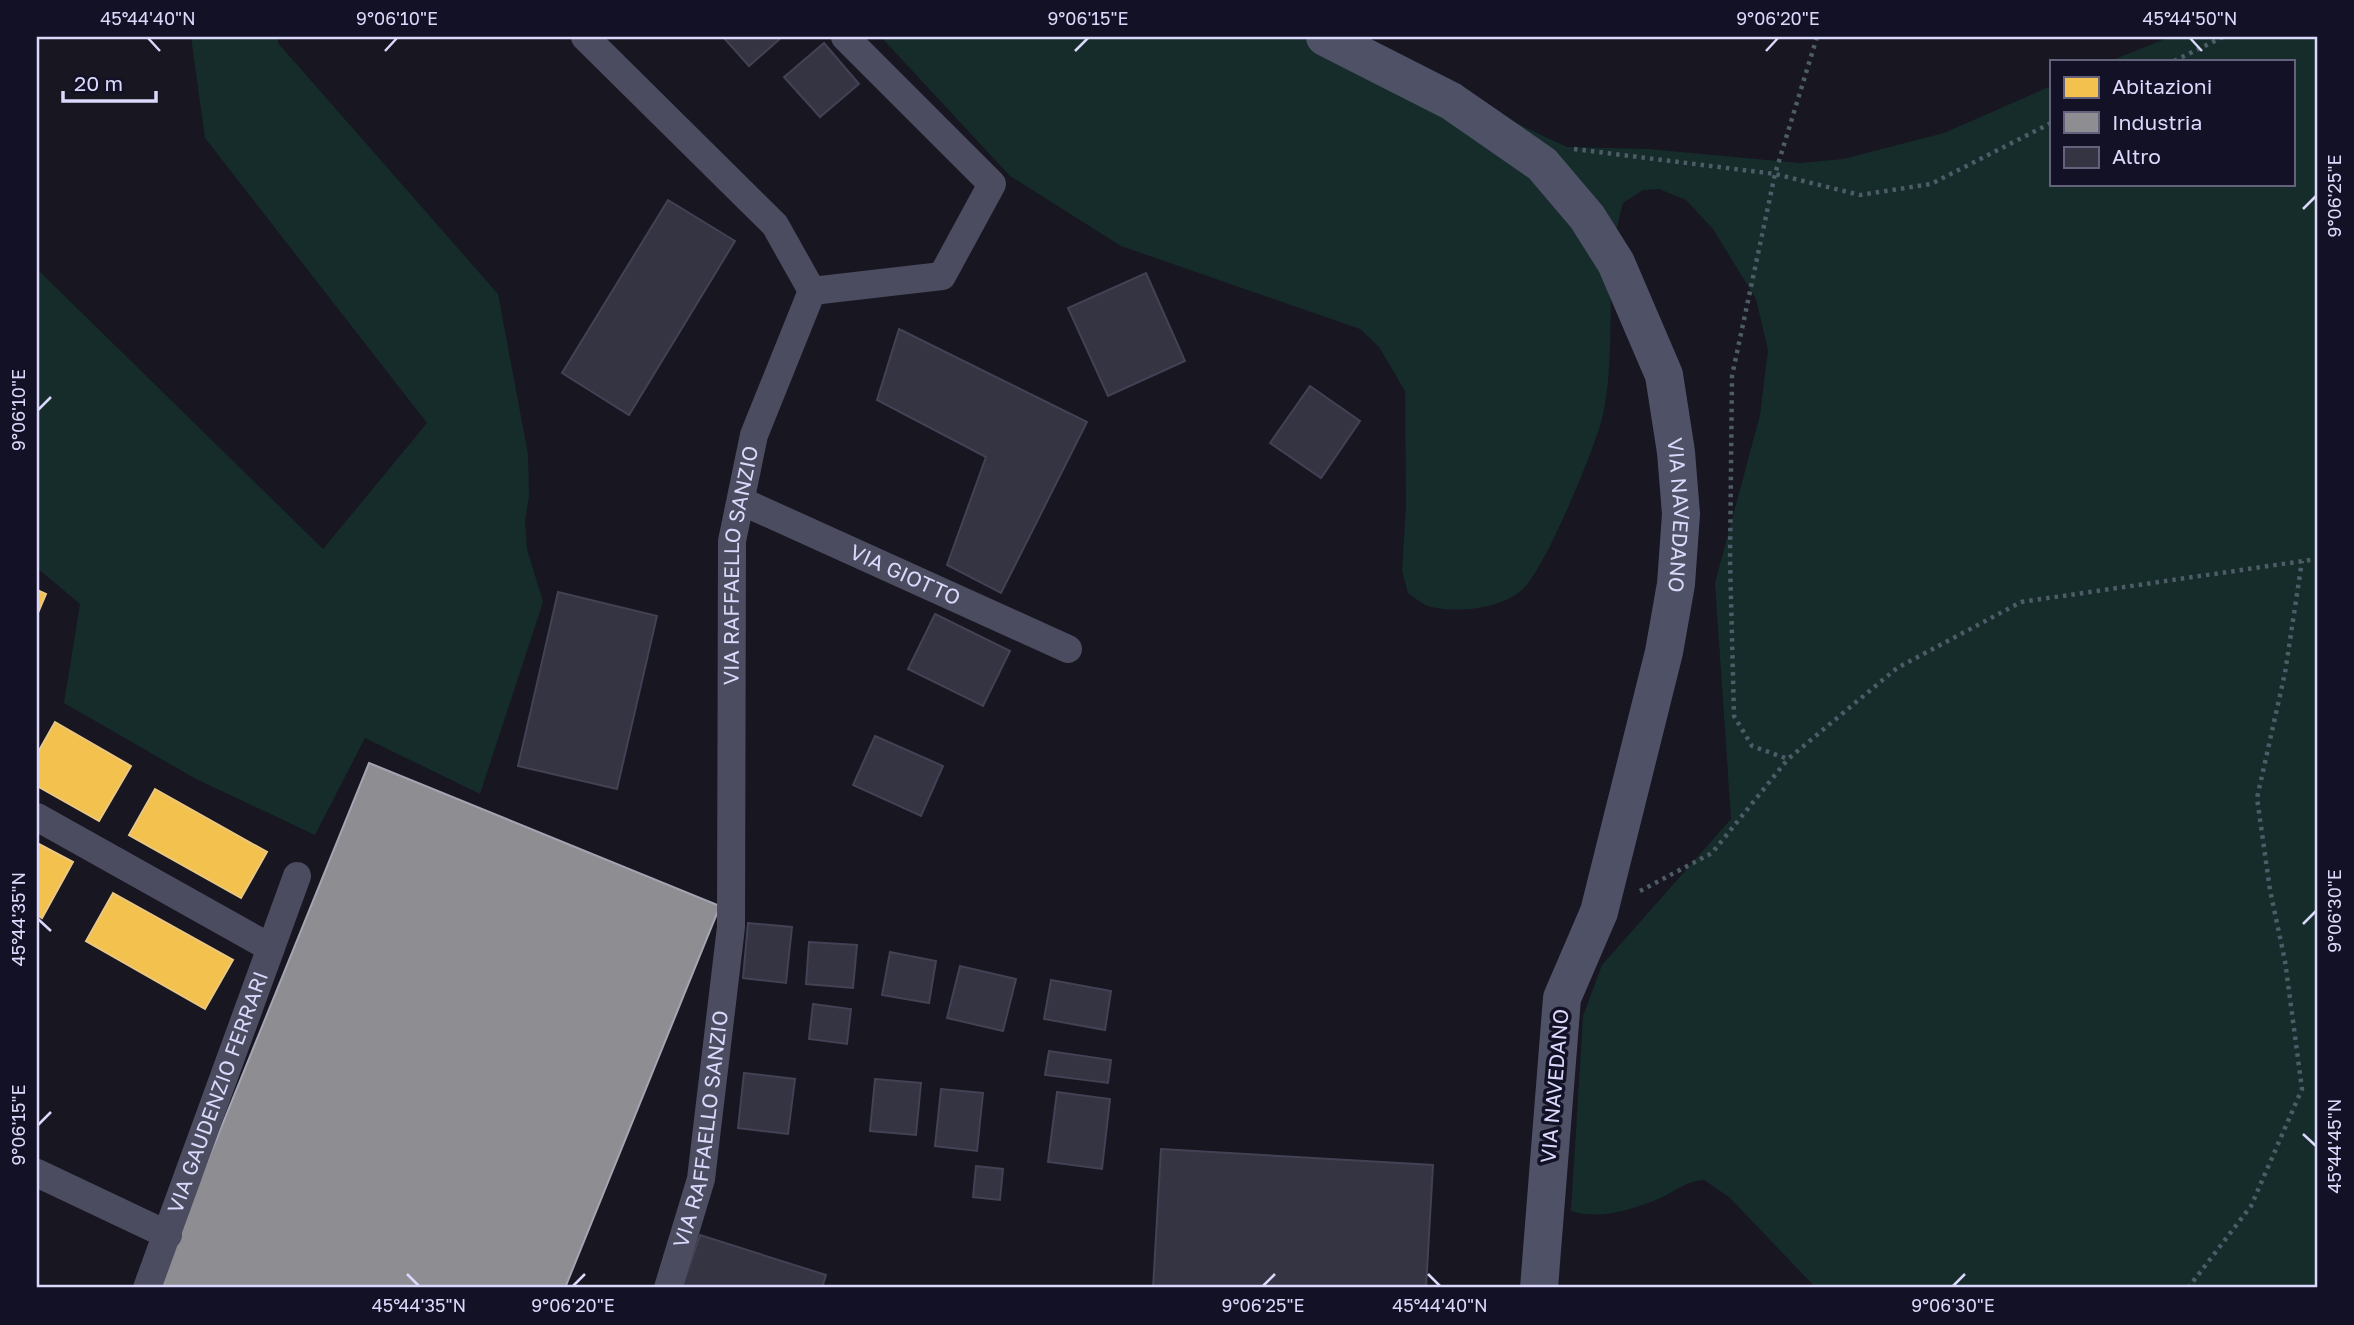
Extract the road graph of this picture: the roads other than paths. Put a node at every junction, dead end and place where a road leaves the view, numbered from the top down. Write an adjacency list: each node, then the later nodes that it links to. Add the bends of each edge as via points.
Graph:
1 (585, 37): 4 (street, via 775,225)
2 (845, 37): 4 (street, via 992,184 942,276)
3 (1325, 37): 12 (street, VIA NAVEDANO, via 1451,101 1542,164 1587,217 1616,262 1664,375 1681,514 1676,584 1664,652 1599,912 1562,998)
4 (812, 291): 5 (street, VIA RAFFAELLO SANZIO, via 754,435)
5 (741, 501): 6 (street, VIA GIOTTO); 14 (street, VIA RAFFAELLO SANZIO, via 732,541 731,927 701,1179)
6 (1068, 649)
7 (37, 817): 9 (street, VIA GAUDENZIO FERRARI)
8 (297, 876): 9 (street, VIA GAUDENZIO FERRARI)
9 (271, 948): 11 (street, VIA GAUDENZIO FERRARI)
10 (37, 1173): 11 (street, VIA GAUDENZIO FERRARI)
11 (168, 1236): 13 (street, VIA GAUDENZIO FERRARI)
12 (1540, 1275)
13 (147, 1288)
14 (668, 1288)

